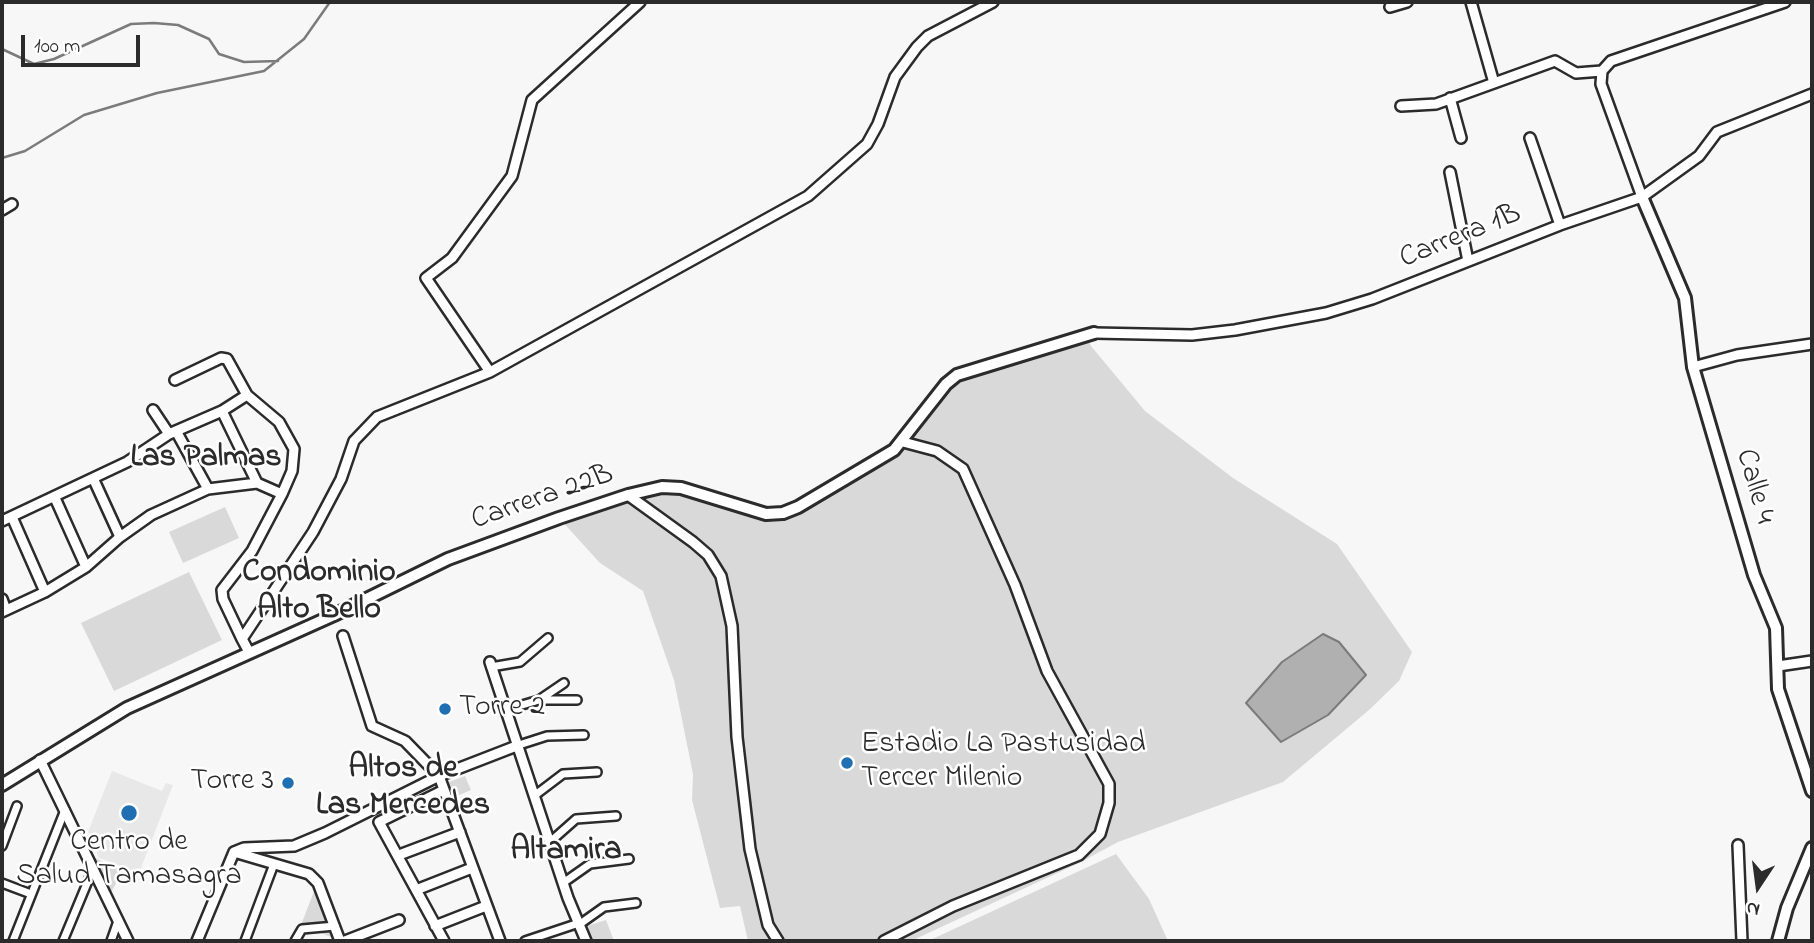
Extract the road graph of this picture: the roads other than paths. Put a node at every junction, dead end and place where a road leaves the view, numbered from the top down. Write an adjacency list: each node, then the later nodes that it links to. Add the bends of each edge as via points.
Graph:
1 (640, 2): 23 (street, via 532,100 512,176 452,258 426,278)
2 (993, 2): 23 (street, via 928,36 917,47 895,77 867,144 808,196)
3 (1406, 2): 6 (street)
4 (1471, 2): 8 (street)
5 (1785, 2): 7 (street, via 1611,61)
6 (1390, 7)
7 (1602, 71): 8 (street, via 1576,73 1555,61); 15 (street, via 1601,84)
8 (1494, 83): 10 (street)
9 (1812, 94): 15 (street, Carrera 1B, via 1717,132 1699,156)
10 (1450, 98): 11 (street, via 1436,104); 12 (street)
11 (1401, 106)
12 (1461, 138)
13 (1530, 138): 18 (street)
14 (1450, 172): 19 (street)
15 (1642, 197): 18 (street, Carrera 1B); 22 (street, Calle 4, via 1685,298)
16 (12, 204): 17 (street)
17 (2, 210)
18 (1560, 225): 19 (street, Carrera 1B)
19 (1468, 261): 20 (street, Carrera 1B, via 1372,299 1283,323 1192,335)
20 (1094, 333): 29 (street, Carrera 22B, via 957,375)
21 (1812, 344): 22 (street)
22 (1693, 367): 49 (street, Calle 4, via 1754,575 1776,628)
23 (490, 372): 45 (street, via 377,417 354,441 341,479 313,532)
24 (175, 380): 25 (street, via 224,358)
25 (247, 395): 27 (street); 33 (street, via 279,422 294,449 292,471)
26 (153, 410): 28 (street)
27 (222, 411): 28 (street); 31 (street)
28 (172, 433): 30 (street); 32 (street)
29 (903, 442): 34 (street, Carrera 22B, via 782,513 766,514 681,488); 101 (street, via 937,451 963,469 1047,671 1109,784 1109,803 1100,834 1079,855 953,906)
30 (93, 478): 35 (street); 38 (street)
31 (257, 483): 32 (street); 33 (street)
32 (208, 489): 38 (street, via 151,515)
33 (282, 494): 45 (street, via 252,551 222,590)
34 (628, 495): 46 (street, Carrera 22B, via 447,559); 100 (street, via 708,555 721,576 732,626 737,737 750,849 768,925)
35 (55, 498): 36 (street); 39 (street)
36 (12, 517): 37 (street); 40 (street)
37 (2, 521)
38 (120, 537): 39 (street)
39 (86, 567): 40 (street)
40 (45, 592): 42 (street)
41 (2, 599): 42 (street)
42 (4, 611)
43 (343, 636): 58 (street, via 372,726 405,741)
44 (548, 638): 48 (street, via 520,662)
45 (242, 639): 46 (street)
46 (249, 652): 56 (street, Carrera 22B, via 127,709)
47 (1812, 661): 49 (street)
48 (491, 665): 53 (street)
49 (1778, 667): 61 (street, Calle 4, via 1778,690)
50 (564, 683): 51 (street)
51 (539, 700): 52 (street); 53 (street)
52 (577, 700)
53 (505, 710): 55 (street)
54 (584, 735): 55 (street, via 547,736)
55 (519, 745): 58 (street); 62 (street)
56 (40, 760): 59 (street, Carrera 22B); 64 (street)
57 (597, 772): 62 (street, via 563,774)
58 (439, 776): 60 (street); 71 (street, via 294,846)
59 (2, 785)
60 (444, 790): 66 (street); 72 (street, via 379,822)
61 (1812, 791)
62 (534, 796): 67 (street)
63 (17, 806): 69 (street)
64 (65, 810): 76 (street); 80 (street)
65 (615, 816): 67 (street, via 576,819)
66 (460, 832): 72 (street); 75 (street)
67 (550, 842): 78 (street)
68 (1738, 845): 102 (street)
69 (2, 846)
70 (1812, 848): 103 (street)
71 (234, 852): 74 (street); 92 (street)
72 (399, 855): 79 (street)
73 (629, 859): 78 (street, via 590,864)
74 (274, 864): 86 (street, via 296,869 318,883); 93 (street)
75 (472, 868): 79 (street); 82 (street)
76 (93, 869): 84 (street); 89 (street)
77 (2, 883): 80 (street)
78 (563, 883): 85 (street)
79 (416, 890): 87 (street)
80 (31, 894): 88 (street)
81 (636, 903): 85 (street, via 604,907)
82 (486, 905): 87 (street); 97 (street)
83 (399, 920): 95 (street)
84 (118, 921): 90 (street); 91 (street)
85 (580, 924): 98 (street); 99 (street)
86 (335, 926): 94 (street, via 302,929); 95 (street)
87 (435, 926): 96 (street)
88 (13, 941)
89 (63, 941)
90 (111, 941)
91 (128, 941)
92 (197, 941)
93 (246, 941)
94 (295, 941)
95 (343, 941)
96 (444, 941)
97 (500, 941)
98 (525, 941)
99 (586, 941)
100 (778, 941)
101 (884, 941)
102 (1742, 941)
103 (1778, 941)

